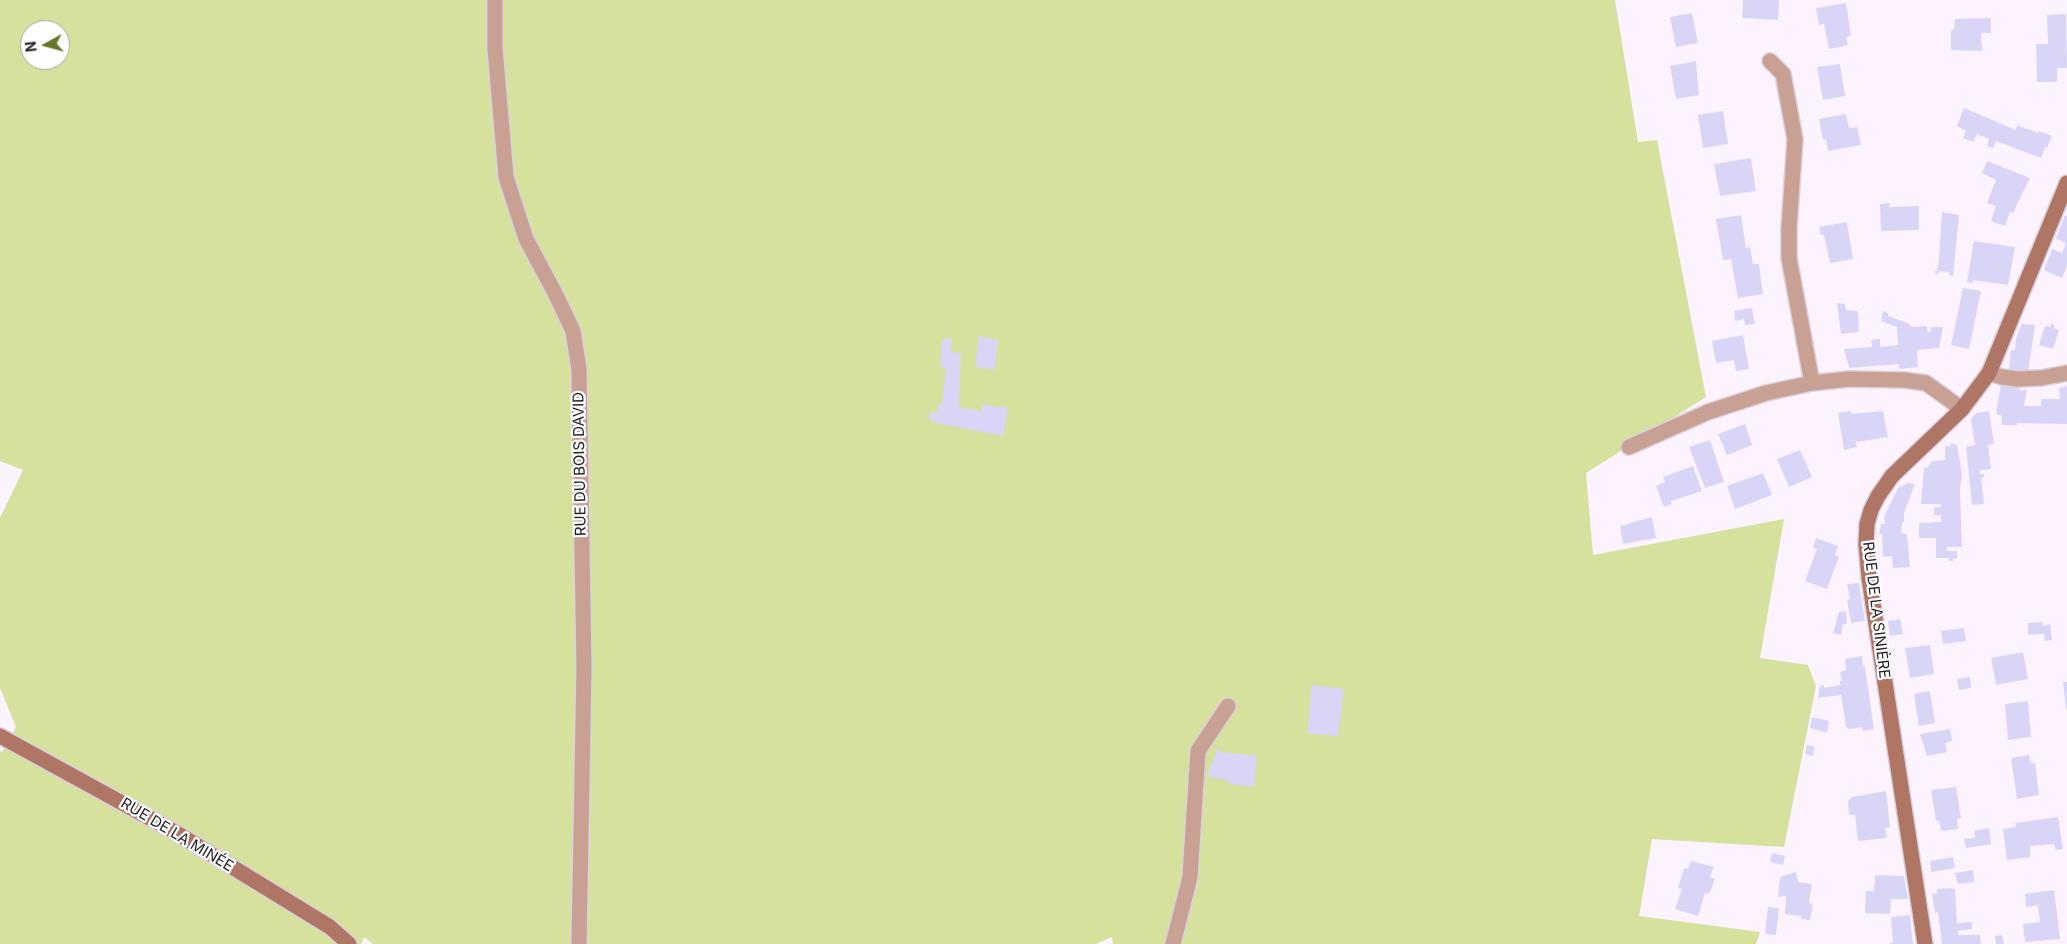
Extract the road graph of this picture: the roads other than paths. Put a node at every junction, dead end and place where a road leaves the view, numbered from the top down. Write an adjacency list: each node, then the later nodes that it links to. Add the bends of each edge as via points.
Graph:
1 (495, 0): 12 (street, RUE DU BOIS DAVID, via 495,48 506,177 526,239 572,331 579,369 584,667)
2 (1770, 61): 6 (street, via 1783,74 1795,139 1789,258)
3 (2067, 183): 4 (street, RUE DE LA SINIÈRE)
4 (1989, 373): 5 (street, via 2017,379); 7 (street, RUE DE LA SINIÈRE)
5 (2067, 373)
6 (1812, 383): 7 (street, via 1849,379 1926,383); 8 (street, via 1766,393 1708,412)
7 (1962, 409): 14 (street, RUE DE LA SINIÈRE, via 1892,476 1871,510 1867,534 1869,578)
8 (1630, 447)
9 (1228, 706): 13 (street, via 1198,751 1190,877)
10 (0, 736): 11 (street, RUE DE LA MINÉE, via 175,832 330,927)
11 (349, 944)
12 (579, 944)
13 (1172, 944)
14 (1926, 944)

